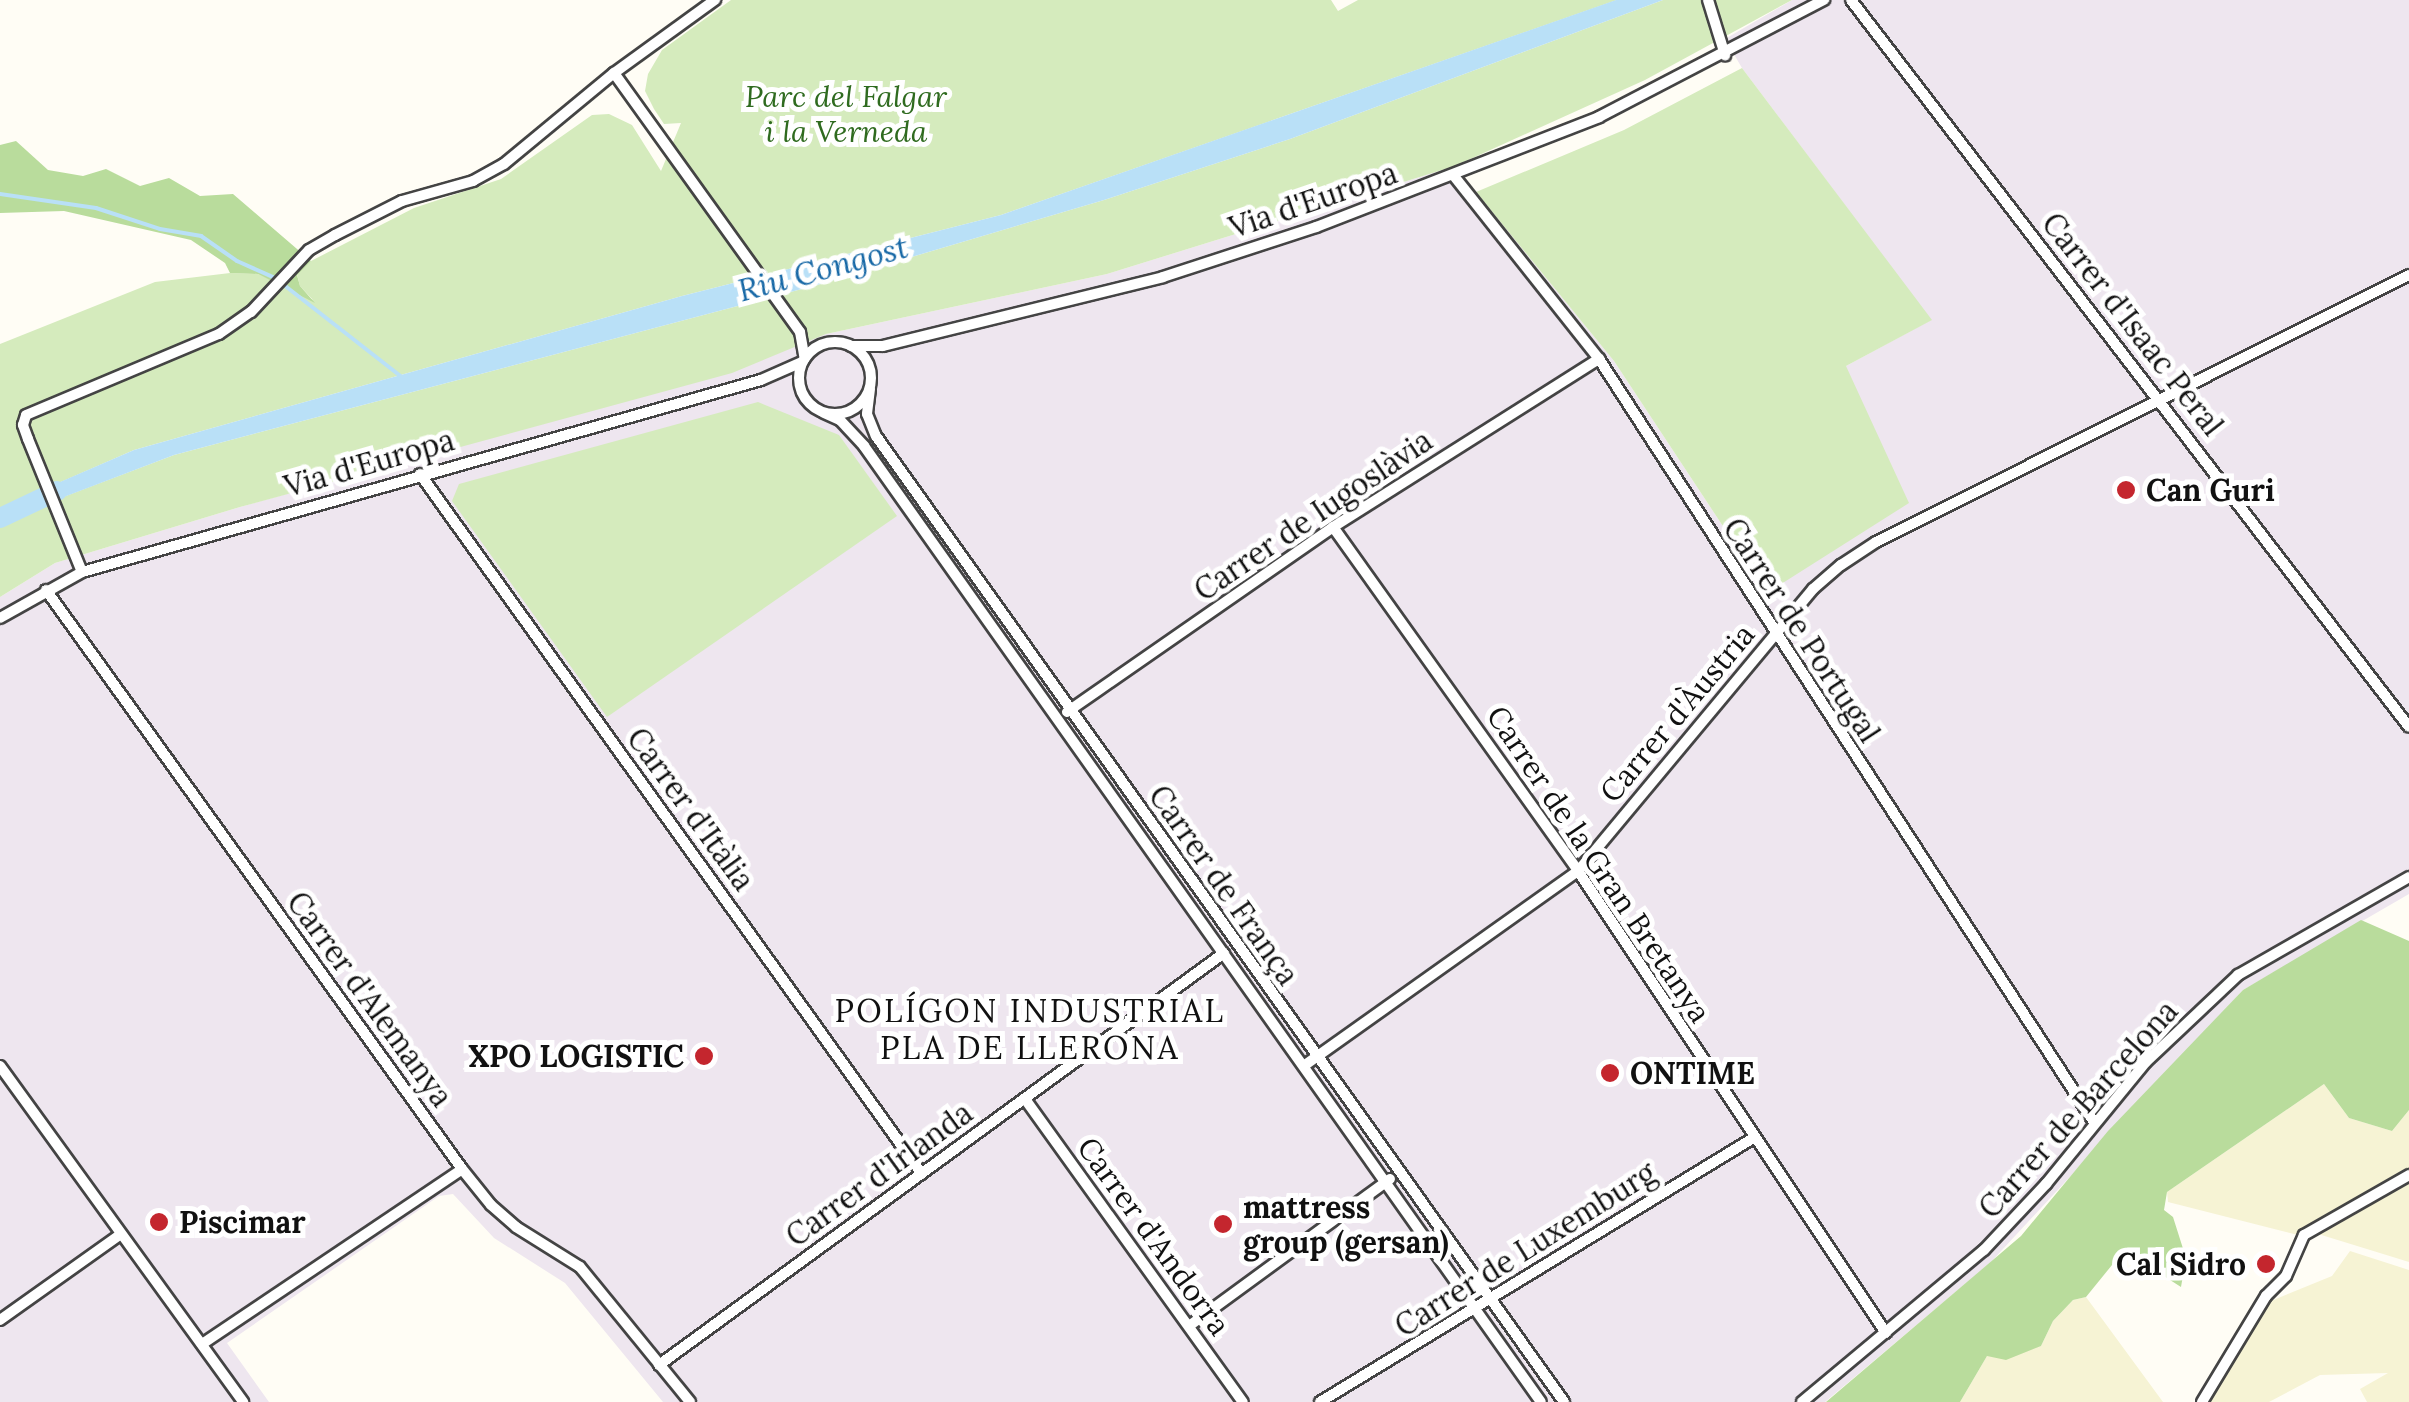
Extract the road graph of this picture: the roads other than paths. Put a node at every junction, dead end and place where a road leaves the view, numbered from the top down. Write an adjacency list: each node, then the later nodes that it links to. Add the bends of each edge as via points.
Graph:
1 (716, 0): 6 (street)
2 (1708, 0): 5 (street)
3 (1824, 0): 5 (street, Via d'Europa)
4 (1851, 0): 17 (street, Carrer d'Isaac Peral)
5 (1724, 56): 7 (street, Via d'Europa, via 1600,117)
6 (614, 74): 9 (street); 22 (street, via 473,182 371,215 310,250 251,312 219,334 26,415 23,425)
7 (1454, 176): 10 (street, Via d'Europa, via 1163,277); 13 (street, Carrer de Portugal)
8 (2409, 275): 17 (street, Carrer d'Àustria)
9 (802, 335): 11 (street); 14 (street)
10 (900, 342): 12 (street, Via d'Europa); 16 (street, via 882,354)
11 (822, 345): 12 (street); 14 (street)
12 (851, 346): 16 (street, via 866,360)
13 (1599, 358): 21 (street, Carrer de Iugoslàvia); 25 (street, Carrer de Portugal)
14 (803, 361): 15 (street, Via d'Europa); 18 (street, via 800,386)
15 (761, 380): 18 (street, via 787,382); 20 (street, Via d'Europa)
16 (870, 384): 19 (street, via 856,408); 26 (street, Carrer de França, via 871,430)
17 (2160, 399): 25 (street, Carrer d'Àustria, via 1876,542 1813,589); 28 (street, Carrer d'Isaac Peral)
18 (808, 402): 19 (street)
19 (824, 413): 27 (street, Carrer de França, via 864,446)
20 (420, 474): 22 (street, Via d'Europa); 40 (street, Carrer d'Itàlia)
21 (1333, 527): 26 (street, Carrer de Iugoslàvia); 29 (street, Carrer de la Gran Bretanya)
22 (82, 572): 23 (street, Via d'Europa)
23 (46, 590): 24 (street, Via d'Europa); 38 (street, Carrer d'Alemanya)
24 (0, 618)
25 (1775, 635): 29 (street, Carrer d'Àustria); 36 (street, Carrer de Portugal)
26 (1070, 710): 27 (street, Carrer de Iugoslàvia); 32 (street, Carrer de França)
27 (1058, 719): 31 (street, Carrer de França)
28 (2409, 727)
29 (1578, 871): 32 (street, Carrer d'Àustria); 37 (street, Carrer de la Gran Bretanya)
30 (2409, 877): 36 (street, Carrer de Barcelona, via 2238,975)
31 (1224, 953): 33 (street, Carrer de França); 35 (street, Carrer d'Irlanda)
32 (1316, 1056): 33 (street, Carrer d'Àustria); 39 (street, Carrer de França)
33 (1305, 1065): 42 (street, Carrer de França)
34 (0, 1066): 43 (street)
35 (1024, 1099): 40 (street, Carrer d'Irlanda); 47 (street, Carrer d'Andorra)
36 (2094, 1122): 48 (street, Carrer de Barcelona, via 1984,1250)
37 (1754, 1137): 44 (street, Carrer de Luxemburg); 48 (street, Carrer de la Gran Bretanya)
38 (462, 1169): 49 (street); 50 (street, Carrer d'Alemanya, via 516,1227 580,1267)
39 (1399, 1173): 42 (street); 44 (street, Carrer de França)
40 (922, 1174): 50 (street, Carrer d'Irlanda)
41 (2409, 1176): 58 (street, via 2304,1234 2286,1276 2266,1296)
42 (1387, 1180): 45 (street, Carrer de França); 47 (street)
43 (121, 1234): 46 (street); 49 (street)
44 (1490, 1302): 45 (street, Carrer de Luxemburg); 56 (street, Carrer de França)
45 (1478, 1310): 54 (street, Carrer de Luxemburg); 55 (street, Carrer de França)
46 (0, 1320)
47 (1189, 1326): 53 (street, Carrer d'Andorra)
48 (1886, 1333): 57 (street, Carrer de Barcelona)
49 (202, 1344): 51 (street)
50 (659, 1365): 52 (street, Carrer d'Alemanya)
51 (244, 1402)
52 (690, 1402)
53 (1244, 1402)
54 (1320, 1402)
55 (1542, 1402)
56 (1564, 1402)
57 (1802, 1402)
58 (2202, 1402)

